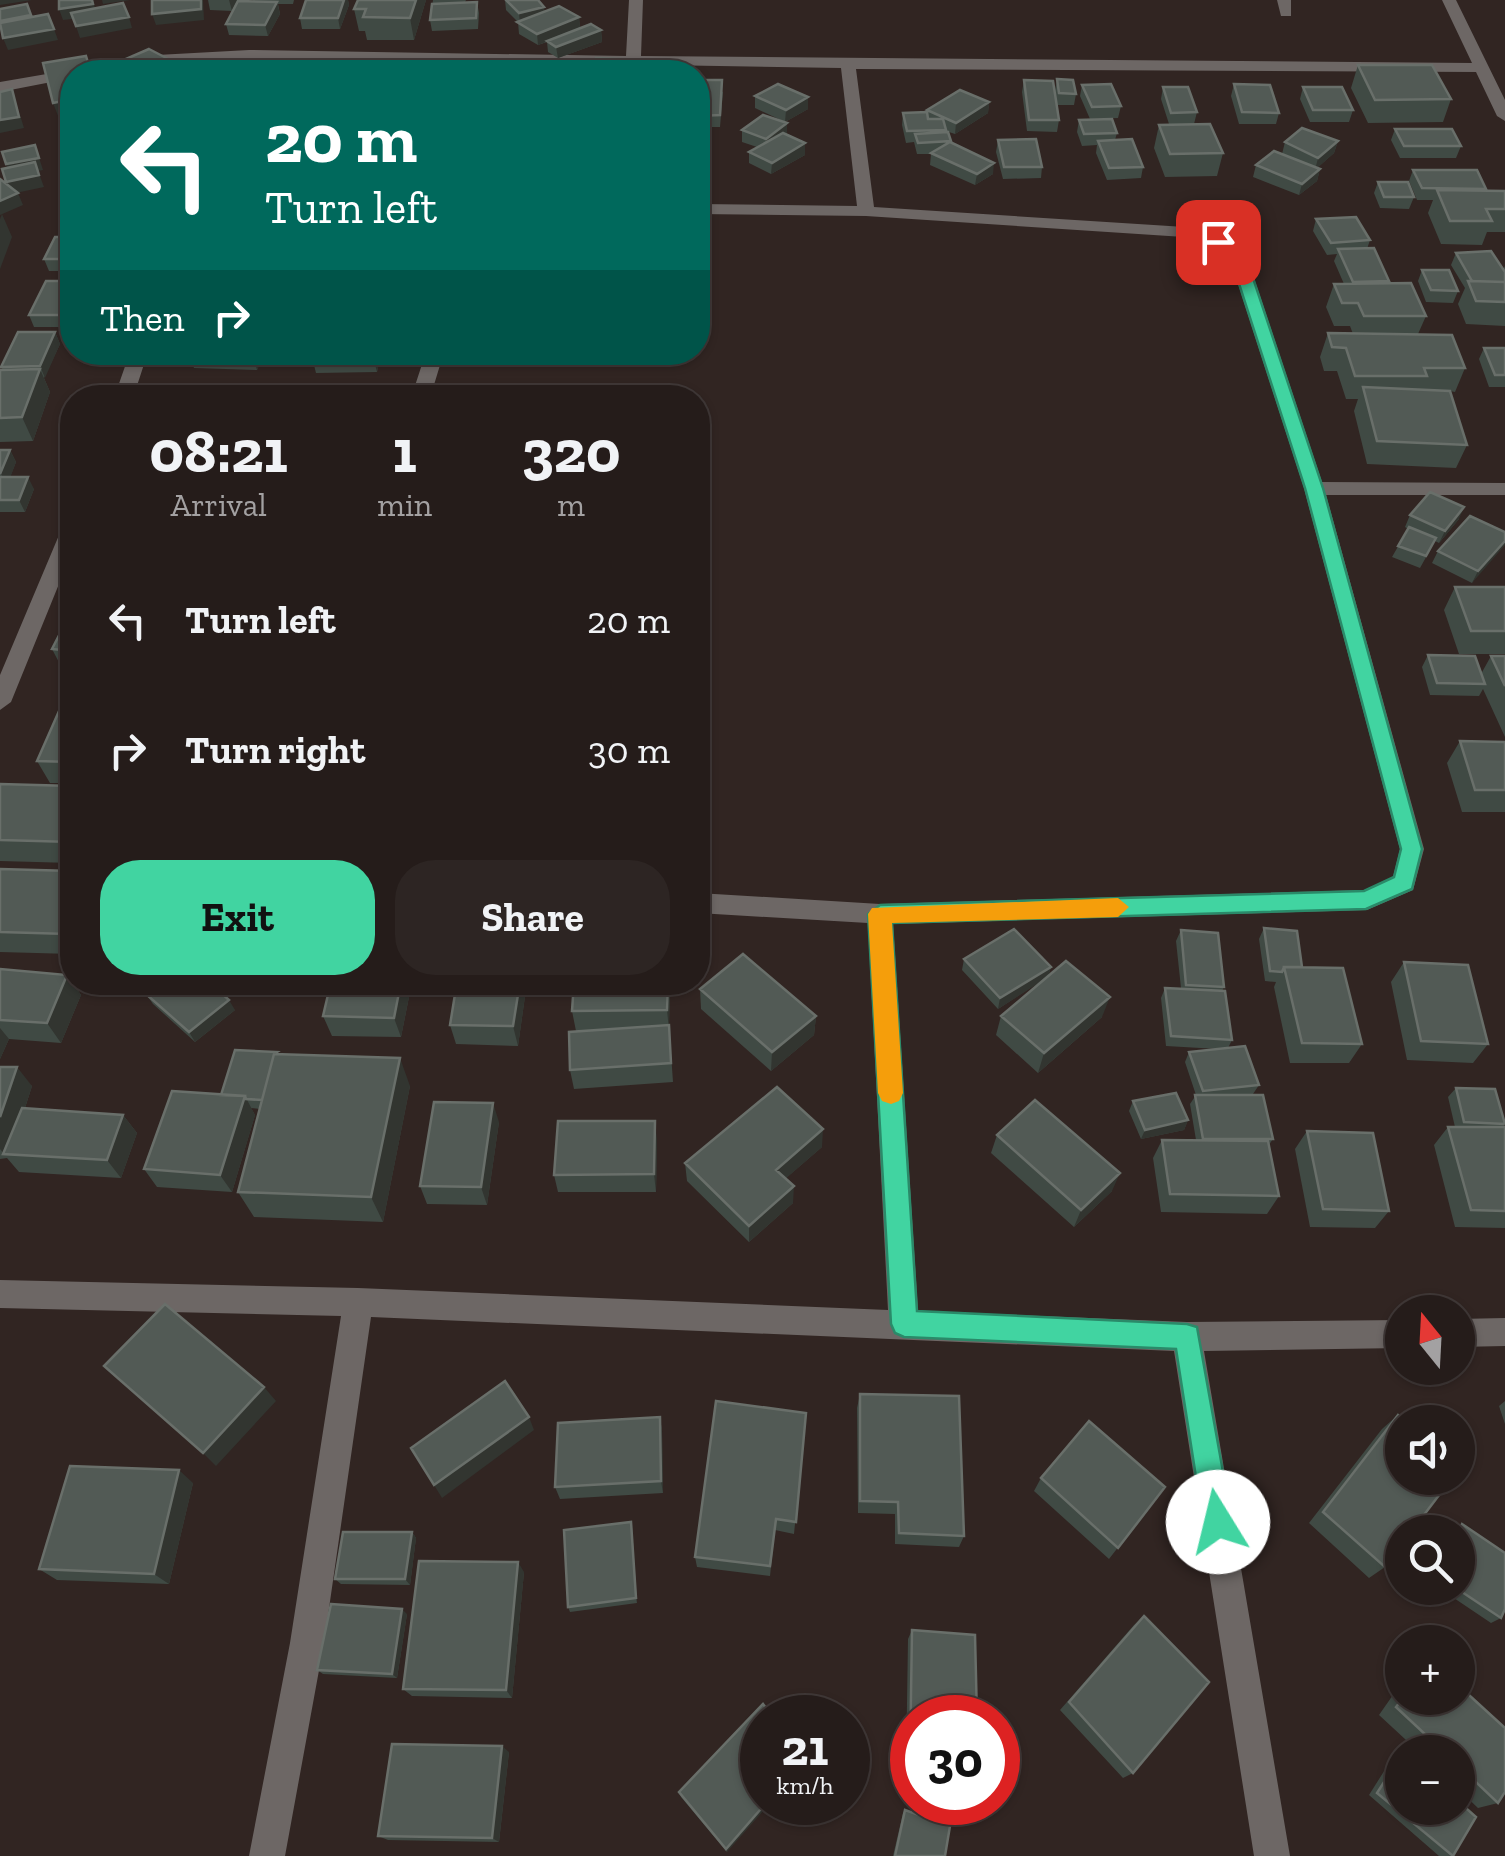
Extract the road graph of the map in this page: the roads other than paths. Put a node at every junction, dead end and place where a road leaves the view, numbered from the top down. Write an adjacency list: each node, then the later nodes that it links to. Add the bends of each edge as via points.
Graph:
1 (636, 0): 7 (street)
2 (1449, 0): 10 (street)
3 (249, 54): 4 (street); 5 (street); 6 (street)
4 (151, 60)
5 (247, 60)
6 (536, 60)
7 (632, 60)
8 (710, 63): 9 (street)
9 (848, 64): 10 (street); 15 (street)
10 (1479, 68): 13 (street)
11 (60, 76): 12 (street)
12 (0, 87)
13 (1505, 116)
14 (710, 209): 15 (street)
15 (866, 211): 16 (street, via 1185,232 1218,242 1239,260)
16 (1314, 488): 17 (street); 22 (street, via 1412,849 1404,883 1366,900)
17 (1505, 489)
18 (60, 551): 19 (street)
19 (12, 644): 20 (street)
20 (0, 702)
21 (710, 904): 22 (street)
22 (880, 914): 25 (street)
23 (0, 1294): 24 (street)
24 (358, 1302): 25 (street); 30 (street)
25 (904, 1324): 29 (street)
26 (1505, 1332): 27 (street)
27 (1475, 1333)
28 (1385, 1334): 29 (street)
29 (1187, 1337): 31 (street)
30 (266, 1856)
31 (1272, 1856)

